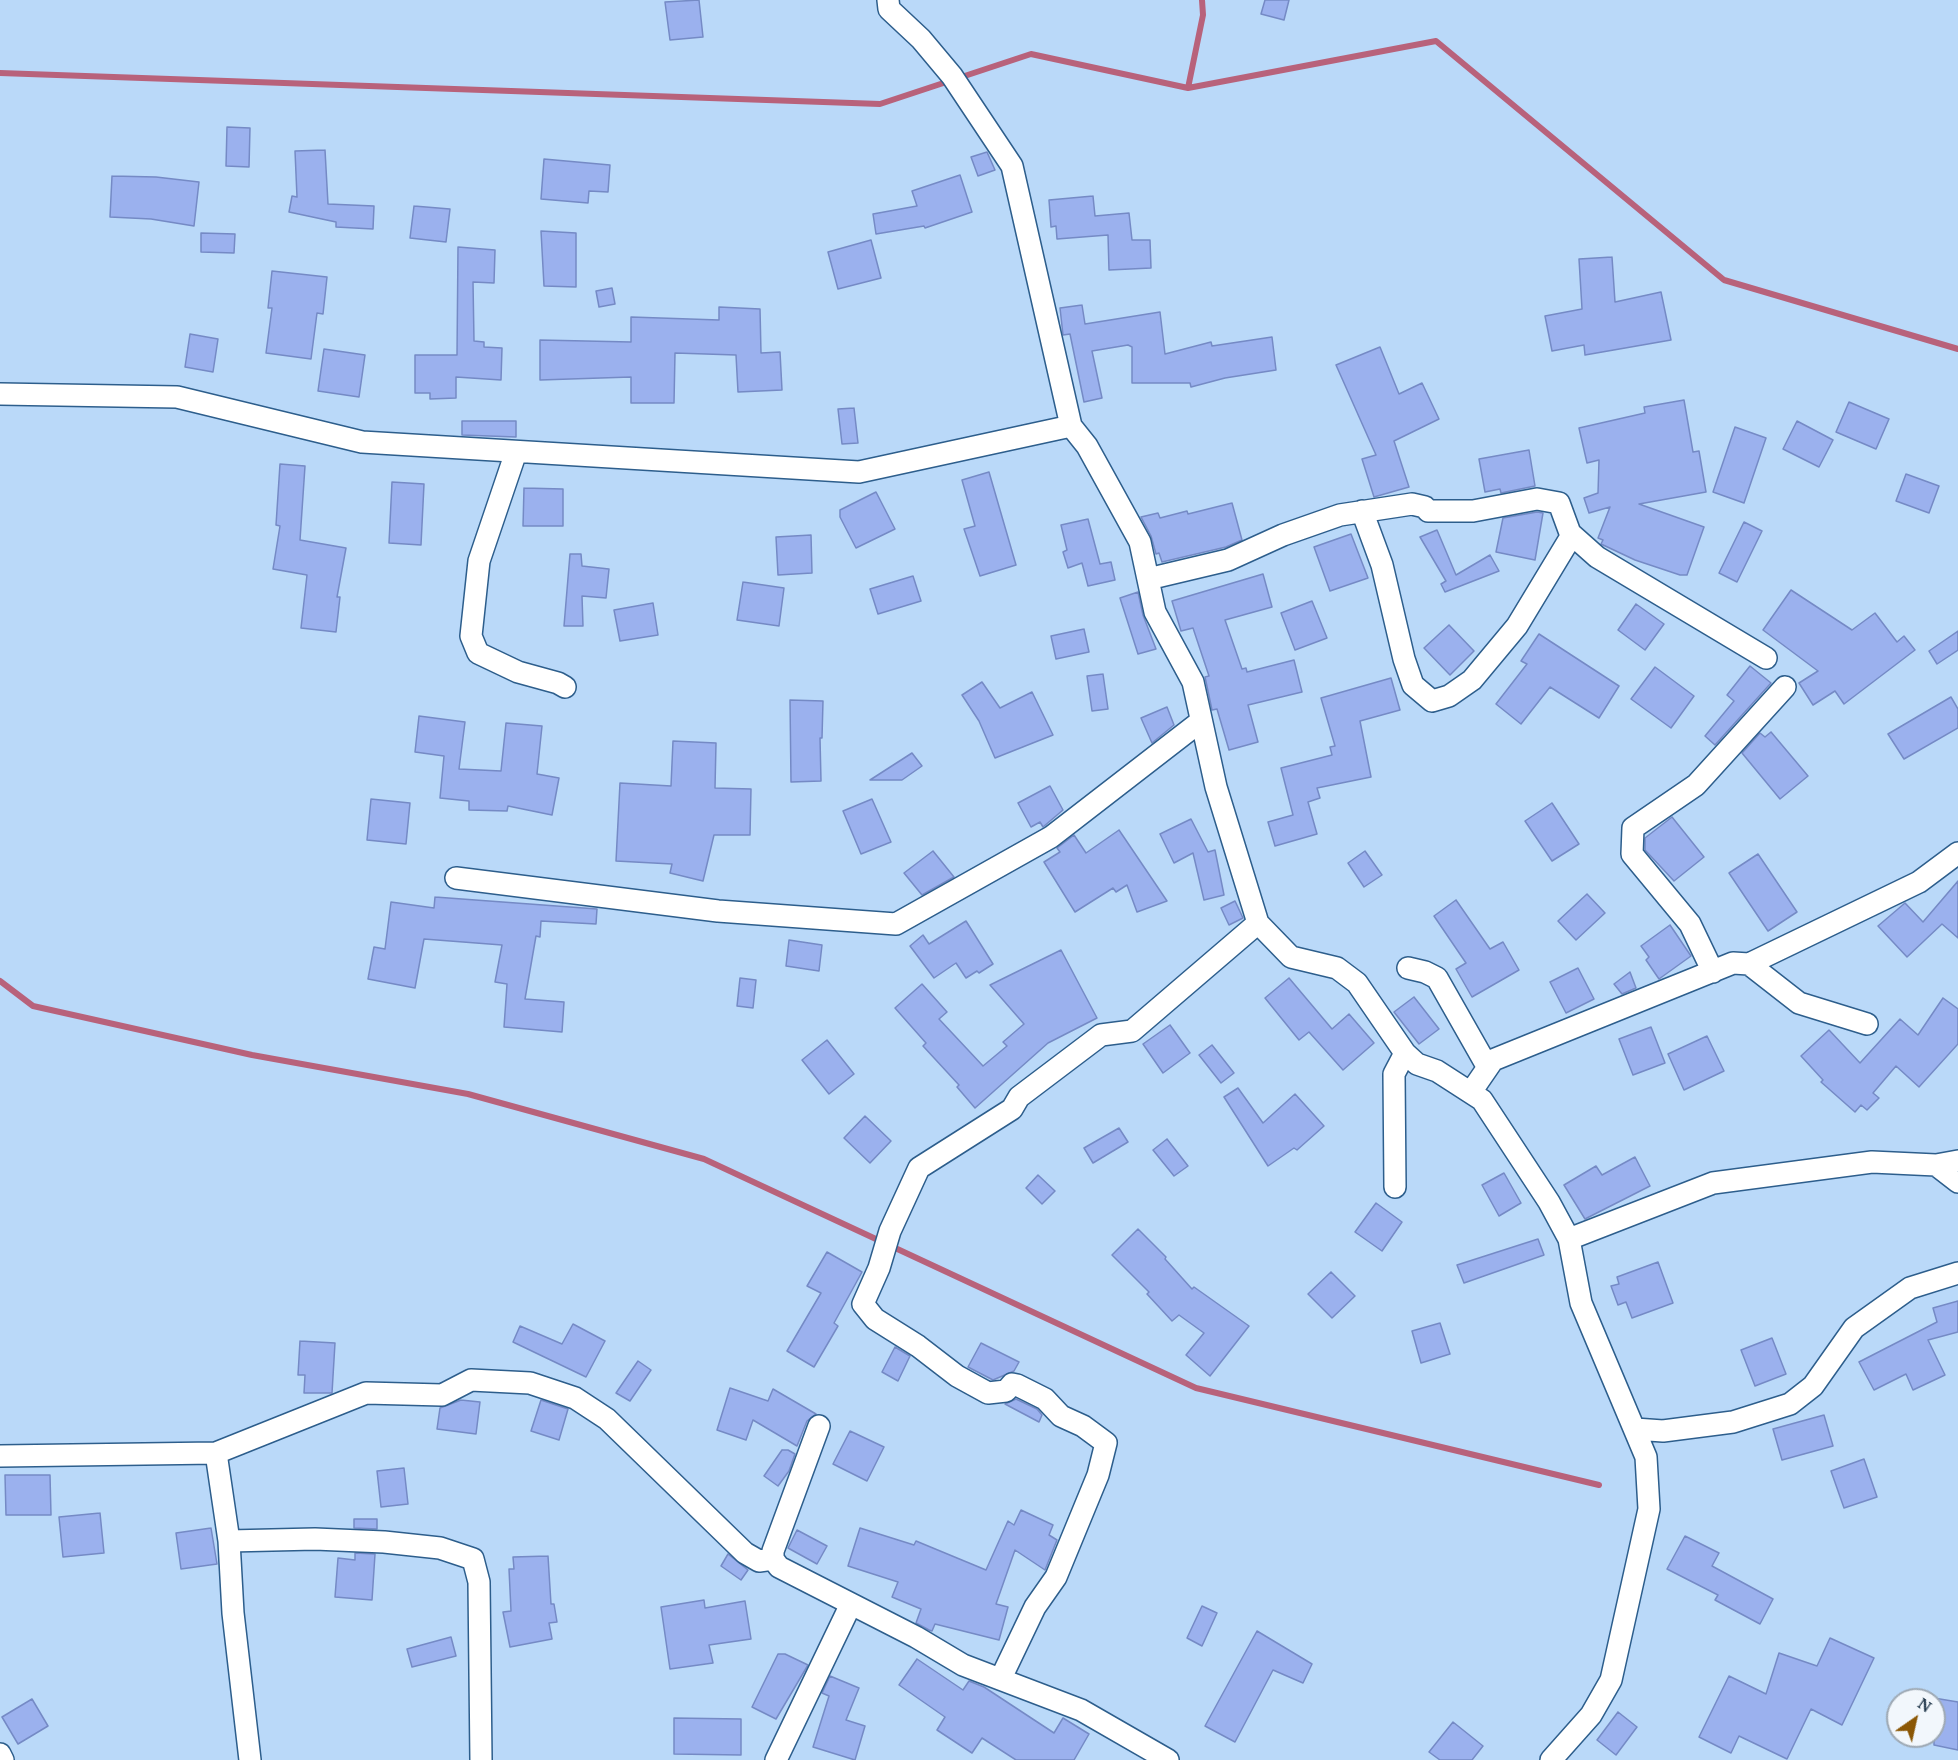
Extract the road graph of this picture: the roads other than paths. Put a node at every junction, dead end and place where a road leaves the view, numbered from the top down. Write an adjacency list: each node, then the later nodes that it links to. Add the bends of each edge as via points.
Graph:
1 (888, 0): 3 (street, via 889,9 952,76 1012,166)
2 (0, 394): 4 (street, via 177,398 362,442)
3 (1071, 426): 4 (street, via 859,471); 7 (street, via 1087,446 1140,542)
4 (516, 452): 9 (street, via 479,561 471,636 478,653 518,672)
5 (1362, 512): 6 (street, via 1412,504 1428,511 1473,511 1537,499 1559,503); 6 (street, via 1382,565 1413,685 1432,701 1449,696 1472,680 1517,626); 7 (street, via 1340,515 1283,535 1228,560)
6 (1572, 535): 8 (street, via 1596,557)
7 (1148, 579): 11 (street, via 1155,612 1192,682)
8 (1766, 658)
9 (565, 687)
10 (1785, 687): 17 (street, via 1696,785 1634,828 1632,854 1690,924)
11 (1201, 721): 13 (street, via 1051,837 896,924 718,911); 14 (street, via 1216,787)
12 (1958, 854): 15 (street, via 1919,882)
13 (456, 878)
14 (1258, 923): 19 (street, via 1291,957 1337,968 1357,983); 35 (street, via 1132,1031 1101,1035 1020,1097 1012,1109 919,1168 863,1304 875,1319 957,1377 988,1393 1017,1385 1045,1399 1061,1416 1106,1443 1098,1475 1056,1577 1035,1607)
15 (1749, 964): 17 (street, via 1733,963); 18 (street, via 1799,1003)
16 (1408, 968): 20 (street, via 1437,978)
17 (1713, 972): 20 (street, via 1493,1060)
18 (1867, 1024)
19 (1405, 1053): 21 (street, via 1417,1064); 25 (street, via 1394,1074)
20 (1487, 1066): 21 (street)
21 (1471, 1092): 26 (street, via 1482,1100 1497,1122)
22 (1958, 1161): 23 (street)
23 (1936, 1165): 24 (street); 26 (street, via 1872,1162 1713,1183)
24 (1958, 1182)
25 (1395, 1187)
26 (1569, 1239): 29 (street, via 1581,1303)
27 (1958, 1273): 29 (street, via 1910,1288 1854,1328 1813,1386 1790,1404 1733,1422 1663,1431)
28 (819, 1426): 33 (street)
29 (1635, 1430): 42 (street, via 1646,1457 1649,1509 1611,1680 1591,1715)
30 (216, 1453): 31 (street); 32 (street); 33 (street, via 366,1393 442,1395 471,1380 530,1383 576,1398 607,1419 745,1553 759,1561)
31 (0, 1456)
32 (229, 1541): 38 (street); 39 (street, via 384,1542 440,1548 472,1559 479,1582)
33 (773, 1559): 34 (street, via 779,1567)
34 (851, 1604): 35 (street, via 963,1665); 40 (street)
35 (1000, 1678): 41 (street, via 1081,1710)
36 (0, 1754): 37 (street)
37 (3, 1760)
38 (250, 1760)
39 (481, 1760)
40 (776, 1760)
41 (1168, 1760)
42 (1551, 1760)

